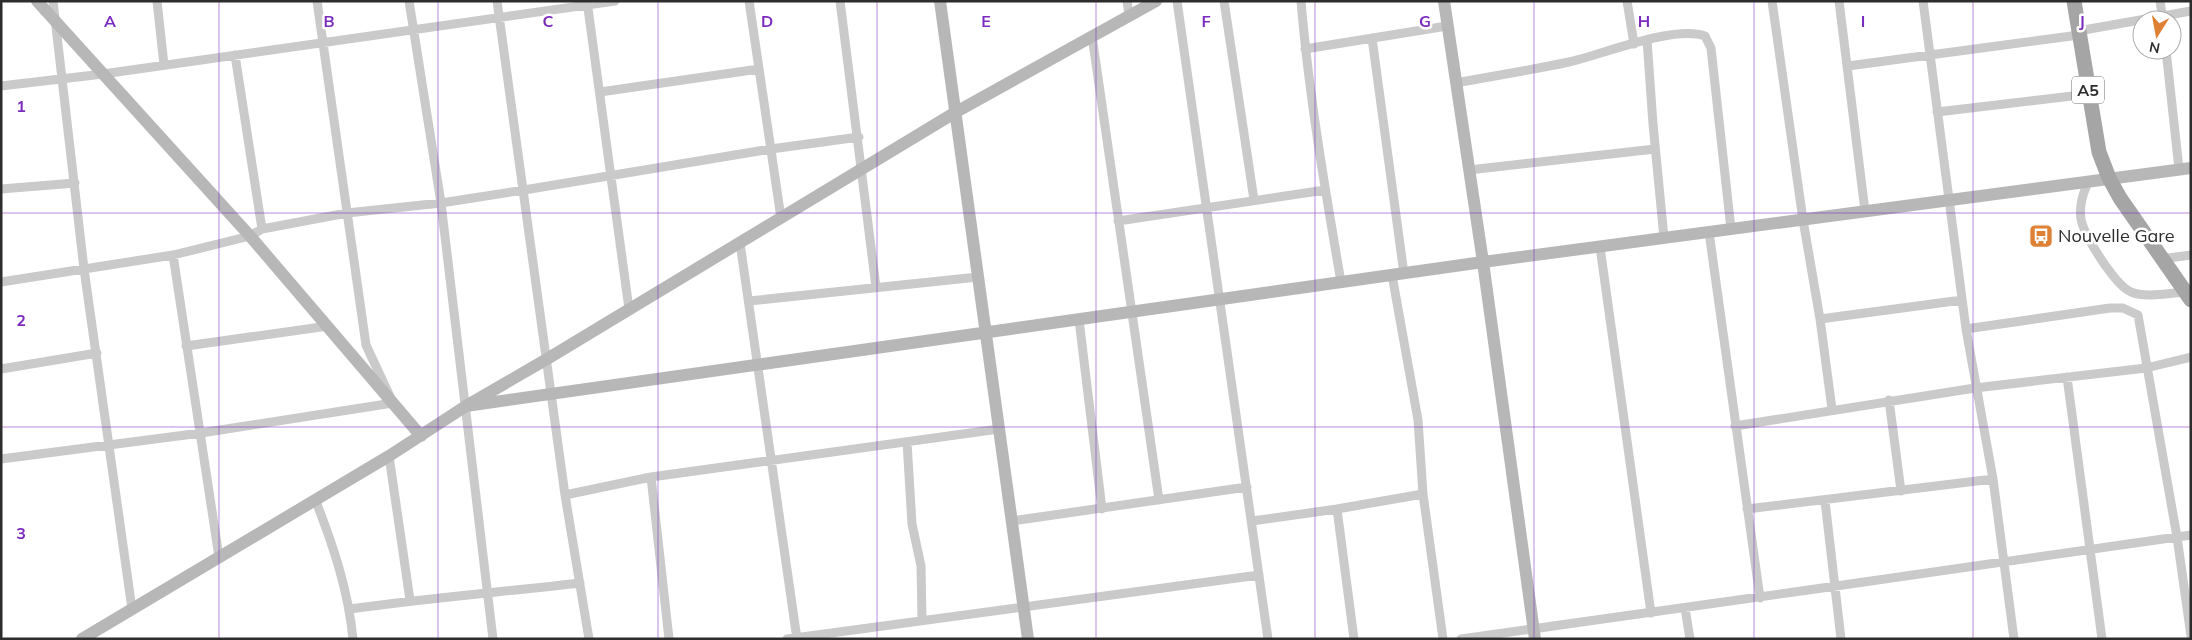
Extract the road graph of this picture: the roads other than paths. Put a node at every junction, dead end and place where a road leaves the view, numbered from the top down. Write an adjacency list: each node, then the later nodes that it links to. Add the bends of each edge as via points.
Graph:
1 (37, 1): 25 (street)
2 (53, 1): 25 (street)
3 (157, 1): 39 (street)
4 (317, 1): 33 (street)
5 (410, 1): 28 (street)
6 (497, 1): 24 (street)
7 (615, 1): 22 (street)
8 (749, 1): 41 (street)
9 (840, 1): 50 (street)
10 (940, 1): 48 (street)
11 (1127, 1): 23 (street)
12 (1156, 1): 23 (street)
13 (1177, 1): 66 (street)
14 (1224, 1): 63 (street)
15 (1301, 1): 35 (street)
16 (1444, 1): 27 (street)
17 (1627, 1): 34 (street)
18 (1772, 1): 70 (street)
19 (1839, 1): 40 (street)
20 (1923, 1): 36 (street)
21 (2074, 1): 29 (main road, A5)
22 (587, 3): 24 (street); 46 (street)
23 (1129, 15): 30 (street)
24 (500, 17): 28 (street); 61 (street)
25 (56, 23): 42 (street); 43 (street)
26 (2132, 24): 29 (street)
27 (1448, 26): 31 (street); 44 (street)
28 (414, 29): 33 (street); 65 (street)
29 (2079, 33): 36 (street); 47 (main road, A5)
30 (1092, 36): 48 (street); 71 (street)
31 (1372, 38): 35 (street); 84 (street)
32 (1647, 40): 34 (street); 52 (street); 73 (street, via 1696,32 1706,36 1711,48)
33 (322, 42): 37 (street); 68 (street)
34 (1634, 44): 44 (street, via 1568,62)
35 (1305, 49): 62 (street)
36 (1930, 54): 40 (street); 49 (street)
37 (235, 55): 39 (street); 72 (street)
38 (2168, 60): 54 (street)
39 (164, 65): 42 (street)
40 (1848, 66): 67 (street)
41 (759, 68): 46 (street); 51 (street)
42 (103, 74): 43 (street); 75 (street)
43 (63, 79): 45 (street); 59 (street)
44 (1456, 83): 55 (street)
45 (1, 86)
46 (600, 92): 56 (street)
47 (2089, 94): 49 (street); 57 (main road, A5, via 2099,152)
48 (956, 112): 53 (street); 85 (street)
49 (1937, 112): 64 (street)
50 (859, 137): 51 (street); 53 (street)
51 (771, 149): 56 (street); 69 (street)
52 (1655, 149): 55 (street); 76 (street)
53 (863, 168): 69 (street); 88 (street)
54 (2185, 169): 57 (street)
55 (1469, 170): 82 (street)
56 (610, 176): 61 (street); 93 (street)
57 (2109, 178): 58 (street); 81 (main road, A5)
58 (2088, 182): 64 (street); 89 (street, via 2080,202 2081,220 2121,286 2132,293)
59 (74, 183): 60 (street); 83 (street)
60 (1, 189)
61 (524, 190): 65 (street); 103 (street)
62 (1325, 190): 63 (street); 87 (street)
63 (1254, 200): 66 (street)
64 (1949, 200): 67 (street); 91 (street)
65 (441, 203): 68 (street); 112 (street)
66 (1206, 207): 71 (street); 90 (street)
67 (1865, 211): 70 (street)
68 (347, 213): 72 (street); 111 (street, via 366,345)
69 (781, 218): 77 (street)
70 (1803, 220): 73 (street); 95 (street)
71 (1118, 221): 94 (street)
72 (262, 229): 75 (street)
73 (1731, 229): 74 (street)
74 (1709, 232): 76 (street); 114 (street)
75 (250, 236): 79 (street); 97 (street)
76 (1664, 238): 78 (street)
77 (740, 242): 92 (street); 93 (street)
78 (1600, 247): 82 (street); 152 (street)
79 (173, 255): 83 (street); 100 (street)
80 (2191, 255): 81 (street)
81 (2161, 259): 89 (main road, A5)
82 (1483, 262): 84 (street); 154 (street)
83 (84, 269): 86 (street); 101 (street)
84 (1398, 274): 87 (street); 127 (street, via 1418,420)
85 (978, 276): 88 (street); 99 (street)
86 (1, 282)
87 (1341, 282): 90 (street)
88 (876, 288): 92 (street)
89 (2188, 296)
90 (1220, 300): 94 (street); 125 (street)
91 (1962, 300): 95 (street); 98 (street)
92 (750, 301): 104 (street)
93 (629, 310): 103 (street)
94 (1131, 312): 96 (street); 130 (street)
95 (1820, 319): 113 (street)
96 (1079, 320): 99 (street); 132 (street)
97 (328, 326): 100 (street); 111 (street)
98 (1966, 329): 105 (street, via 2123,308 2131,310 2140,319); 108 (street)
99 (986, 333): 104 (street); 115 (street)
100 (186, 346): 116 (street)
101 (96, 353): 106 (street); 119 (street)
102 (2191, 357): 105 (street)
103 (547, 360): 109 (street); 112 (street)
104 (757, 365): 109 (street); 122 (street)
105 (2146, 368): 107 (street); 138 (street)
106 (1, 369)
107 (2067, 377): 108 (street); 139 (street)
108 (1975, 388): 110 (street); 124 (street)
109 (552, 394): 112 (street); 128 (street)
110 (1889, 400): 113 (street); 126 (street)
111 (393, 403): 116 (street); 117 (street)
112 (466, 406): 117 (street); 145 (street)
113 (1832, 410): 114 (street)
114 (1735, 426): 134 (street)
115 (999, 429): 118 (street); 135 (street)
116 (201, 433): 119 (street); 140 (street)
117 (420, 436): 120 (street)
118 (907, 442): 122 (street); 153 (street, via 912,524 922,566)
119 (110, 445): 121 (street); 150 (street)
120 (389, 456): 129 (street); 147 (street)
121 (1, 458)
122 (771, 461): 123 (street); 156 (street)
123 (651, 477): 128 (street); 161 (street)
124 (1993, 479): 126 (street); 141 (street)
125 (1247, 487): 130 (street); 136 (street)
126 (1901, 491): 131 (street)
127 (1423, 494): 133 (street); 165 (street)
128 (565, 495): 143 (street)
129 (315, 499): 140 (street); 151 (street, via 335,548)
130 (1159, 500): 132 (street)
131 (1825, 501): 134 (street); 144 (street)
132 (1102, 509): 135 (street)
133 (1337, 509): 136 (street); 164 (street)
134 (1747, 509): 146 (street)
135 (1012, 521): 148 (street)
136 (1252, 521): 142 (street)
137 (2191, 535): 138 (street)
138 (2177, 537): 139 (street); 155 (street)
139 (2090, 549): 141 (street); 170 (street)
140 (219, 557): 150 (street)
141 (2004, 561): 144 (street); 169 (street)
142 (1259, 575): 148 (street); 163 (street)
143 (580, 583): 145 (street); 160 (street)
144 (1834, 587): 146 (street); 168 (street)
145 (487, 594): 147 (street); 159 (street)
146 (1760, 598): 149 (street)
147 (410, 600): 151 (street)
148 (1023, 606): 153 (street); 162 (street)
149 (1685, 608): 152 (street); 167 (street)
150 (132, 609): 157 (street)
151 (350, 609): 158 (street)
152 (1651, 613): 154 (street)
153 (922, 620): 156 (street)
154 (1534, 634): 166 (street)
155 (2191, 635)
156 (793, 638)
157 (82, 639)
158 (353, 639)
159 (492, 639)
160 (589, 639)
161 (669, 639)
162 (1028, 639)
163 (1268, 639)
164 (1354, 639)
165 (1443, 639)
166 (1461, 639)
167 (1690, 639)
168 (1841, 639)
169 (2014, 639)
170 (2102, 639)

